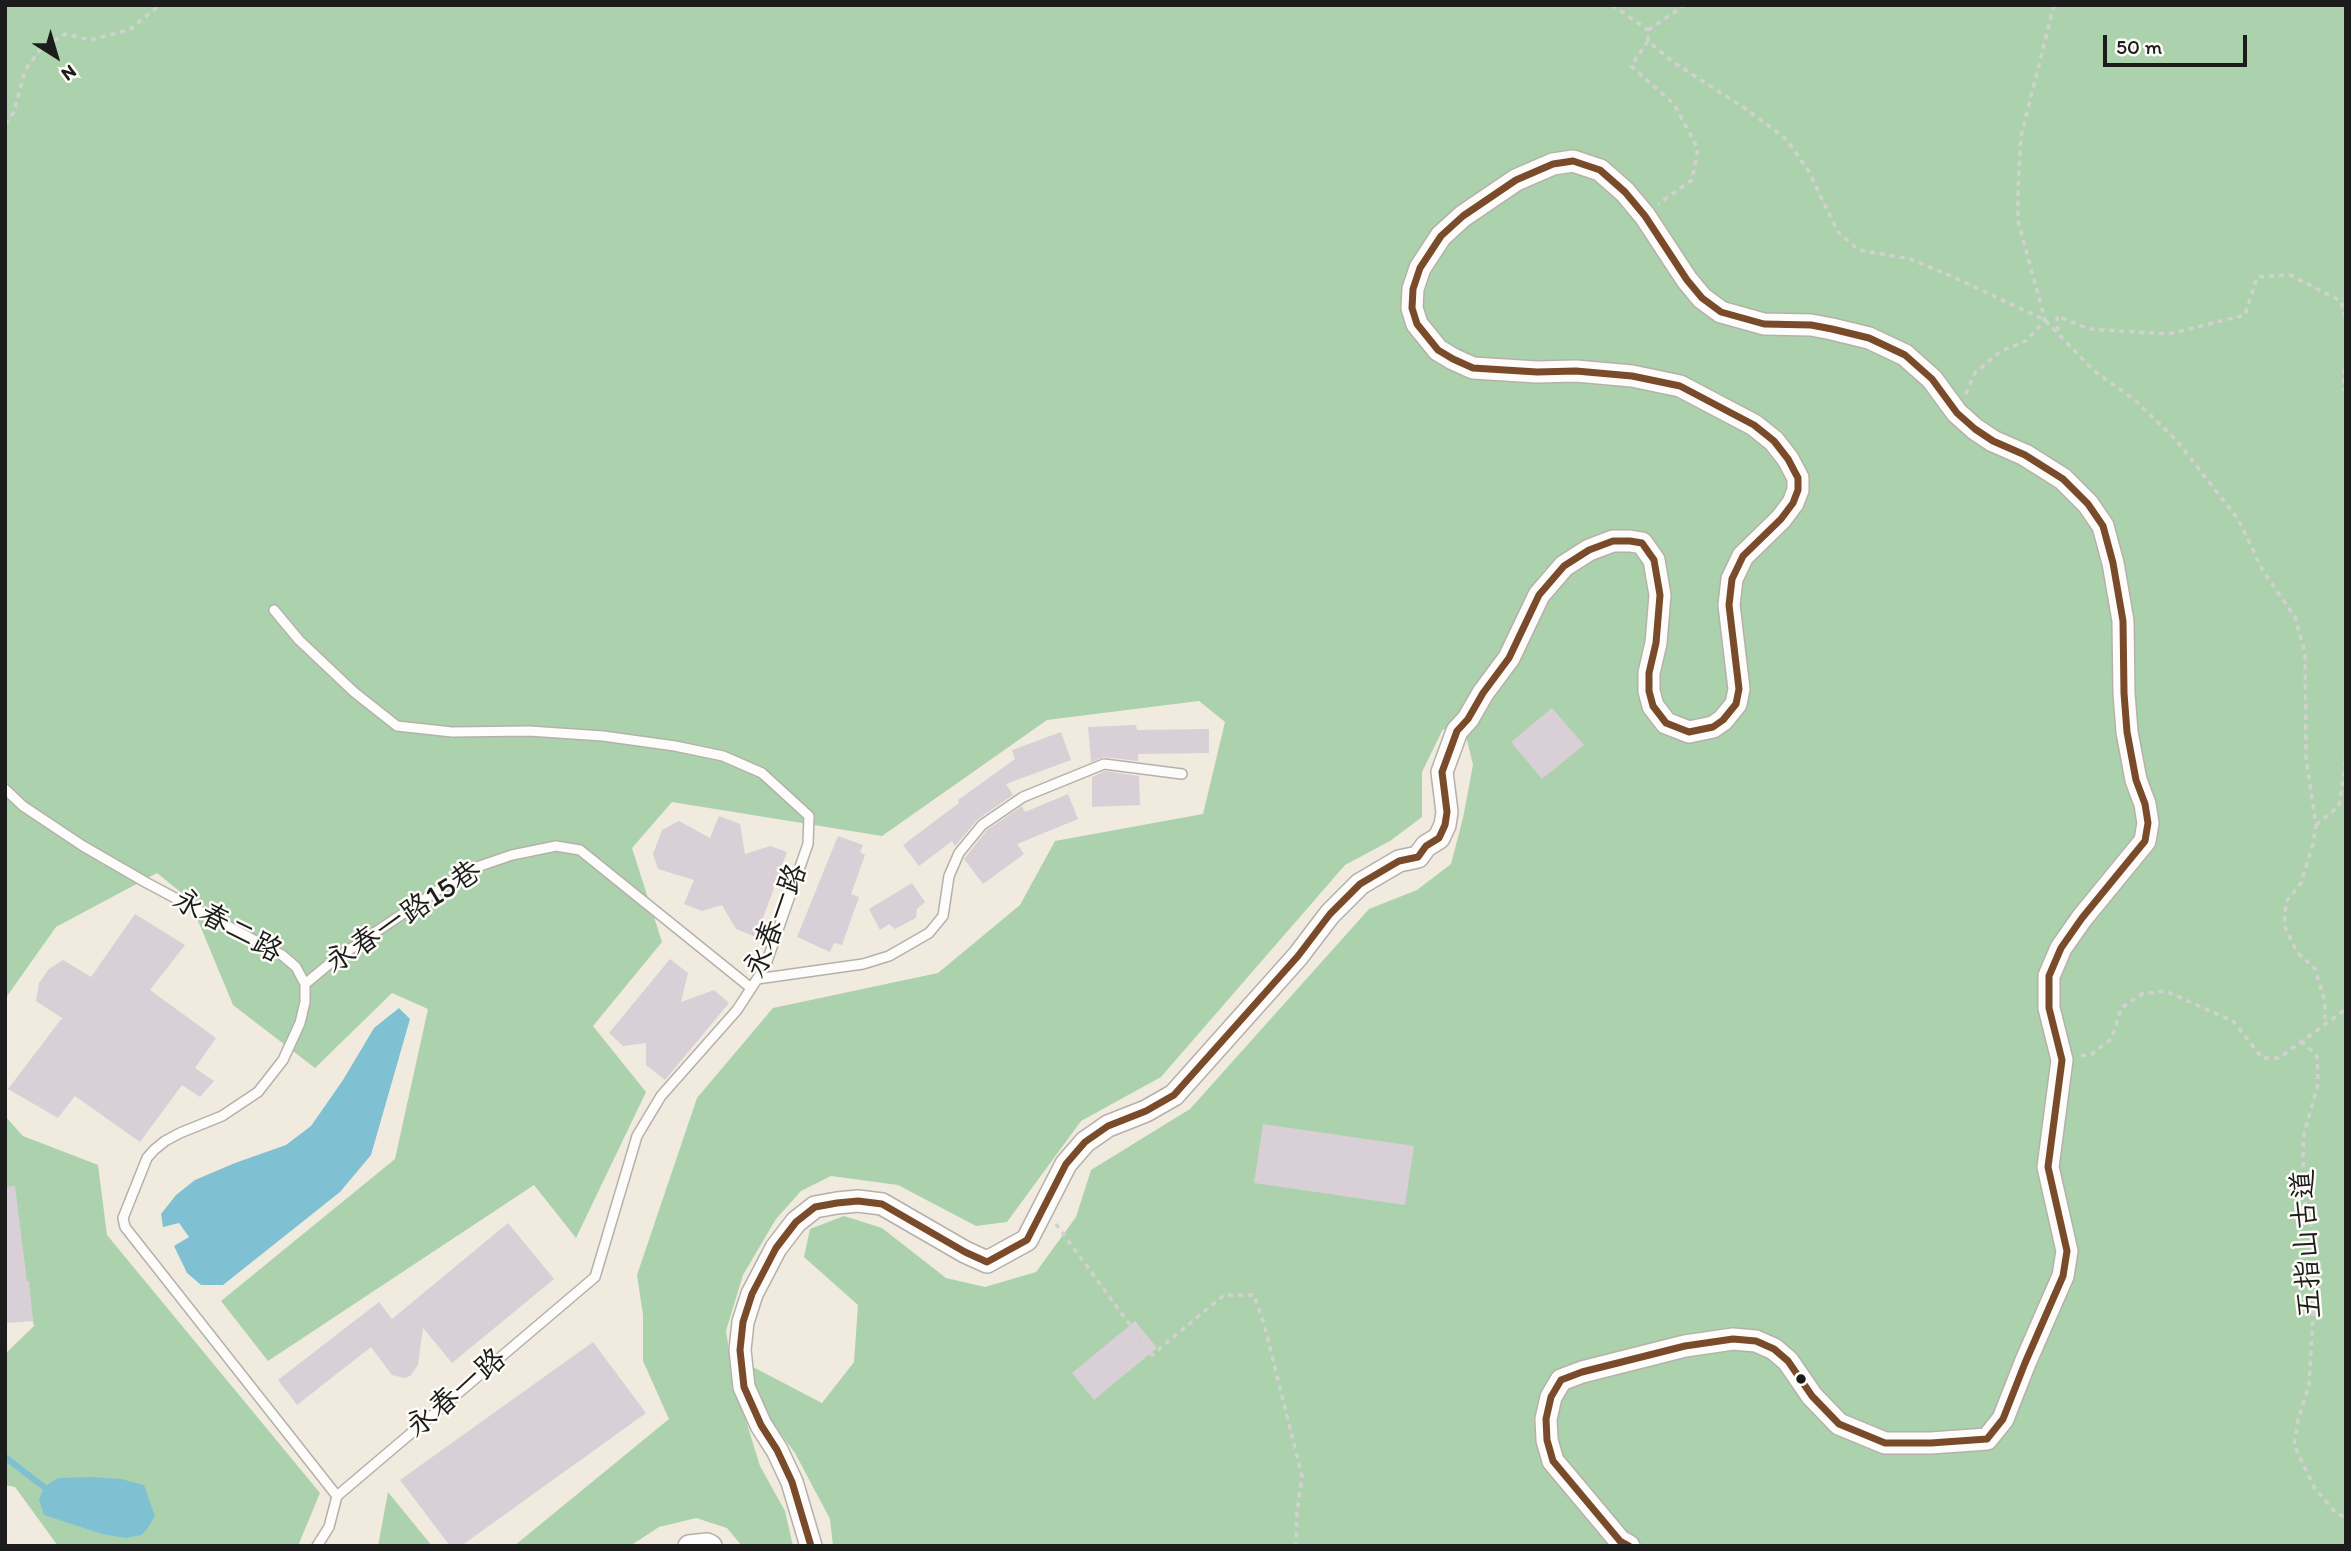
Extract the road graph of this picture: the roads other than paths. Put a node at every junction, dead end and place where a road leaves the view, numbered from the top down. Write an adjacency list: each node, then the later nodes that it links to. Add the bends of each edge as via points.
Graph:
1 (274, 610): 4 (lane, 永春一路, via 354,692 397,726 603,736 723,756 762,773 809,816 808,844)
2 (1182, 774): 4 (lane, via 1104,764 1023,797 982,825 959,853 949,876 943,916 929,933 890,956 863,964)
3 (5, 789): 5 (lane, 永春二路, via 83,846 282,955 296,967)
4 (757, 979): 6 (lane, 永春一路)
5 (304, 984): 6 (lane, 永春一路15巷, via 468,870 556,846 580,850); 7 (lane, 永春二路, via 300,1023 283,1060 258,1092 154,1150 123,1217 125,1227)
6 (751, 988): 7 (lane, 永春一路, via 661,1097 637,1136 595,1277)
7 (337, 1496): 8 (lane, via 329,1527)
8 (317, 1546)
9 (689, 1546): 10 (street)
10 (711, 1546)
11 (811, 1546): 12 (street, via 792,1482 744,1387 740,1350 752,1294 776,1248 796,1223 816,1208 859,1201 882,1204 987,1262 1027,1240 1066,1164 1085,1142 1174,1095 1360,884 1399,861 1418,858 1439,838 1447,812 1441,772 1457,731 1509,657 1539,595 1564,566 1589,550 1613,541 1642,543 1654,560 1660,595 1649,691 1653,706 1667,723 1689,732 1713,727 1736,704 1740,689 1728,605 1732,579 1743,556 1781,519 1798,490 1798,478 1774,441 1754,425 1680,386 1576,371 1473,368 1438,350 1417,324 1412,308 1420,268 1441,236 1516,180 1573,161 1600,170 1625,192 1687,280 1721,312 1764,324 1811,326 1868,338 1905,355 1975,429 2063,479 2088,504 2103,526 2113,563 2123,621 2127,732 2148,823 2145,841 2082,918 2049,976 2049,1008 2062,1060 2048,1167 2067,1251 2063,1276 2003,1419 1987,1439 1885,1443 1839,1424 1788,1361 1756,1341 1733,1339 1685,1346 1582,1371 1561,1380 1551,1397 1547,1430 1553,1461)
12 (1629, 1546)

